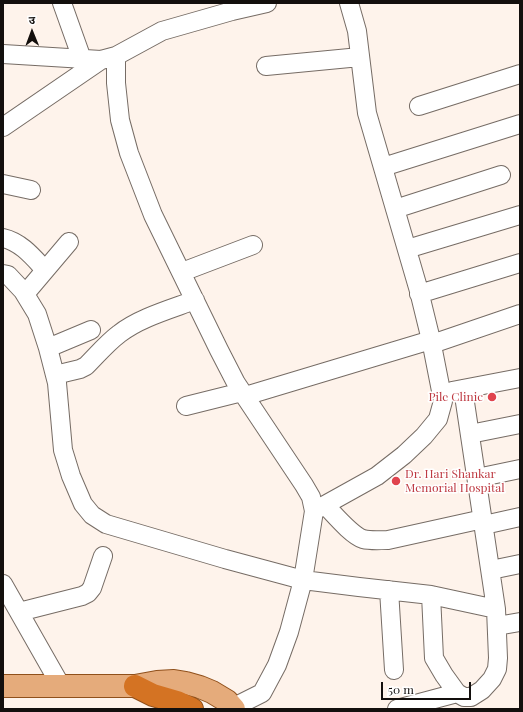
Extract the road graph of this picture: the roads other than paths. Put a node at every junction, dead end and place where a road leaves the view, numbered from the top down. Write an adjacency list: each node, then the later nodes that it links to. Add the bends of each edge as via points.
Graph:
1 (62, 3): 7 (street)
2 (267, 3): 6 (street, via 162,31)
3 (349, 3): 5 (street, via 357,31)
4 (3, 54): 7 (street)
5 (360, 57): 8 (street); 13 (street, via 367,113)
6 (108, 58): 7 (street); 12 (street); 25 (street, via 116,83 120,120 129,153 153,215)
7 (82, 59)
8 (266, 66)
9 (520, 74): 10 (street)
10 (419, 106)
11 (520, 124): 13 (street)
12 (3, 127)
13 (384, 167): 17 (street)
14 (501, 175): 17 (street)
15 (3, 184): 16 (street)
16 (31, 190)
17 (395, 209): 22 (street)
18 (520, 215): 22 (street)
19 (3, 238): 24 (street, via 23,247)
20 (69, 242): 24 (street)
21 (253, 245): 25 (street)
22 (407, 249): 28 (street)
23 (520, 263): 28 (street)
24 (46, 270): 27 (street)
25 (182, 272): 29 (street)
26 (3, 274): 27 (street, via 8,275)
27 (25, 294): 33 (street, via 37,314)
28 (420, 294): 32 (street)
29 (195, 300): 34 (street, via 133,324 86,366); 38 (street)
30 (520, 314): 32 (street)
31 (91, 330): 33 (street)
32 (431, 342): 37 (street); 38 (street)
33 (48, 348): 34 (street)
34 (55, 375): 50 (street, via 63,450 70,476 83,504 92,515 106,524)
35 (520, 378): 36 (street)
36 (463, 389): 37 (street); 41 (street)
37 (442, 393): 44 (street, via 443,401 438,419 404,455 377,476)
38 (243, 394): 39 (street); 44 (street)
39 (186, 406)
40 (520, 424): 41 (street)
41 (470, 434): 43 (street)
42 (520, 469): 43 (street)
43 (477, 478): 46 (street)
44 (320, 508): 46 (street, via 361,538 372,540 388,540); 50 (street)
45 (520, 517): 46 (street)
46 (483, 522): 49 (street)
47 (103, 556): 54 (street, via 88,593)
48 (520, 564): 49 (street)
49 (490, 570): 55 (street)
50 (304, 580): 52 (street); 62 (street, via 289,632)
51 (3, 584): 54 (street)
52 (389, 590): 53 (street); 57 (street)
53 (432, 594): 55 (street); 61 (street, via 434,658)
54 (19, 612): 59 (street)
55 (496, 618): 56 (street); 61 (street, via 498,658 497,669 492,679 471,697 464,698)
56 (520, 622)
57 (394, 670)
58 (3, 686): 59 (main road)
59 (61, 686): 60 (main road)
60 (135, 686): 63 (main road, via 174,681 186,683 221,696); 64 (highway)
61 (457, 693): 65 (street)
62 (263, 701): 63 (street)
63 (232, 708)
64 (192, 709)
65 (397, 709)

